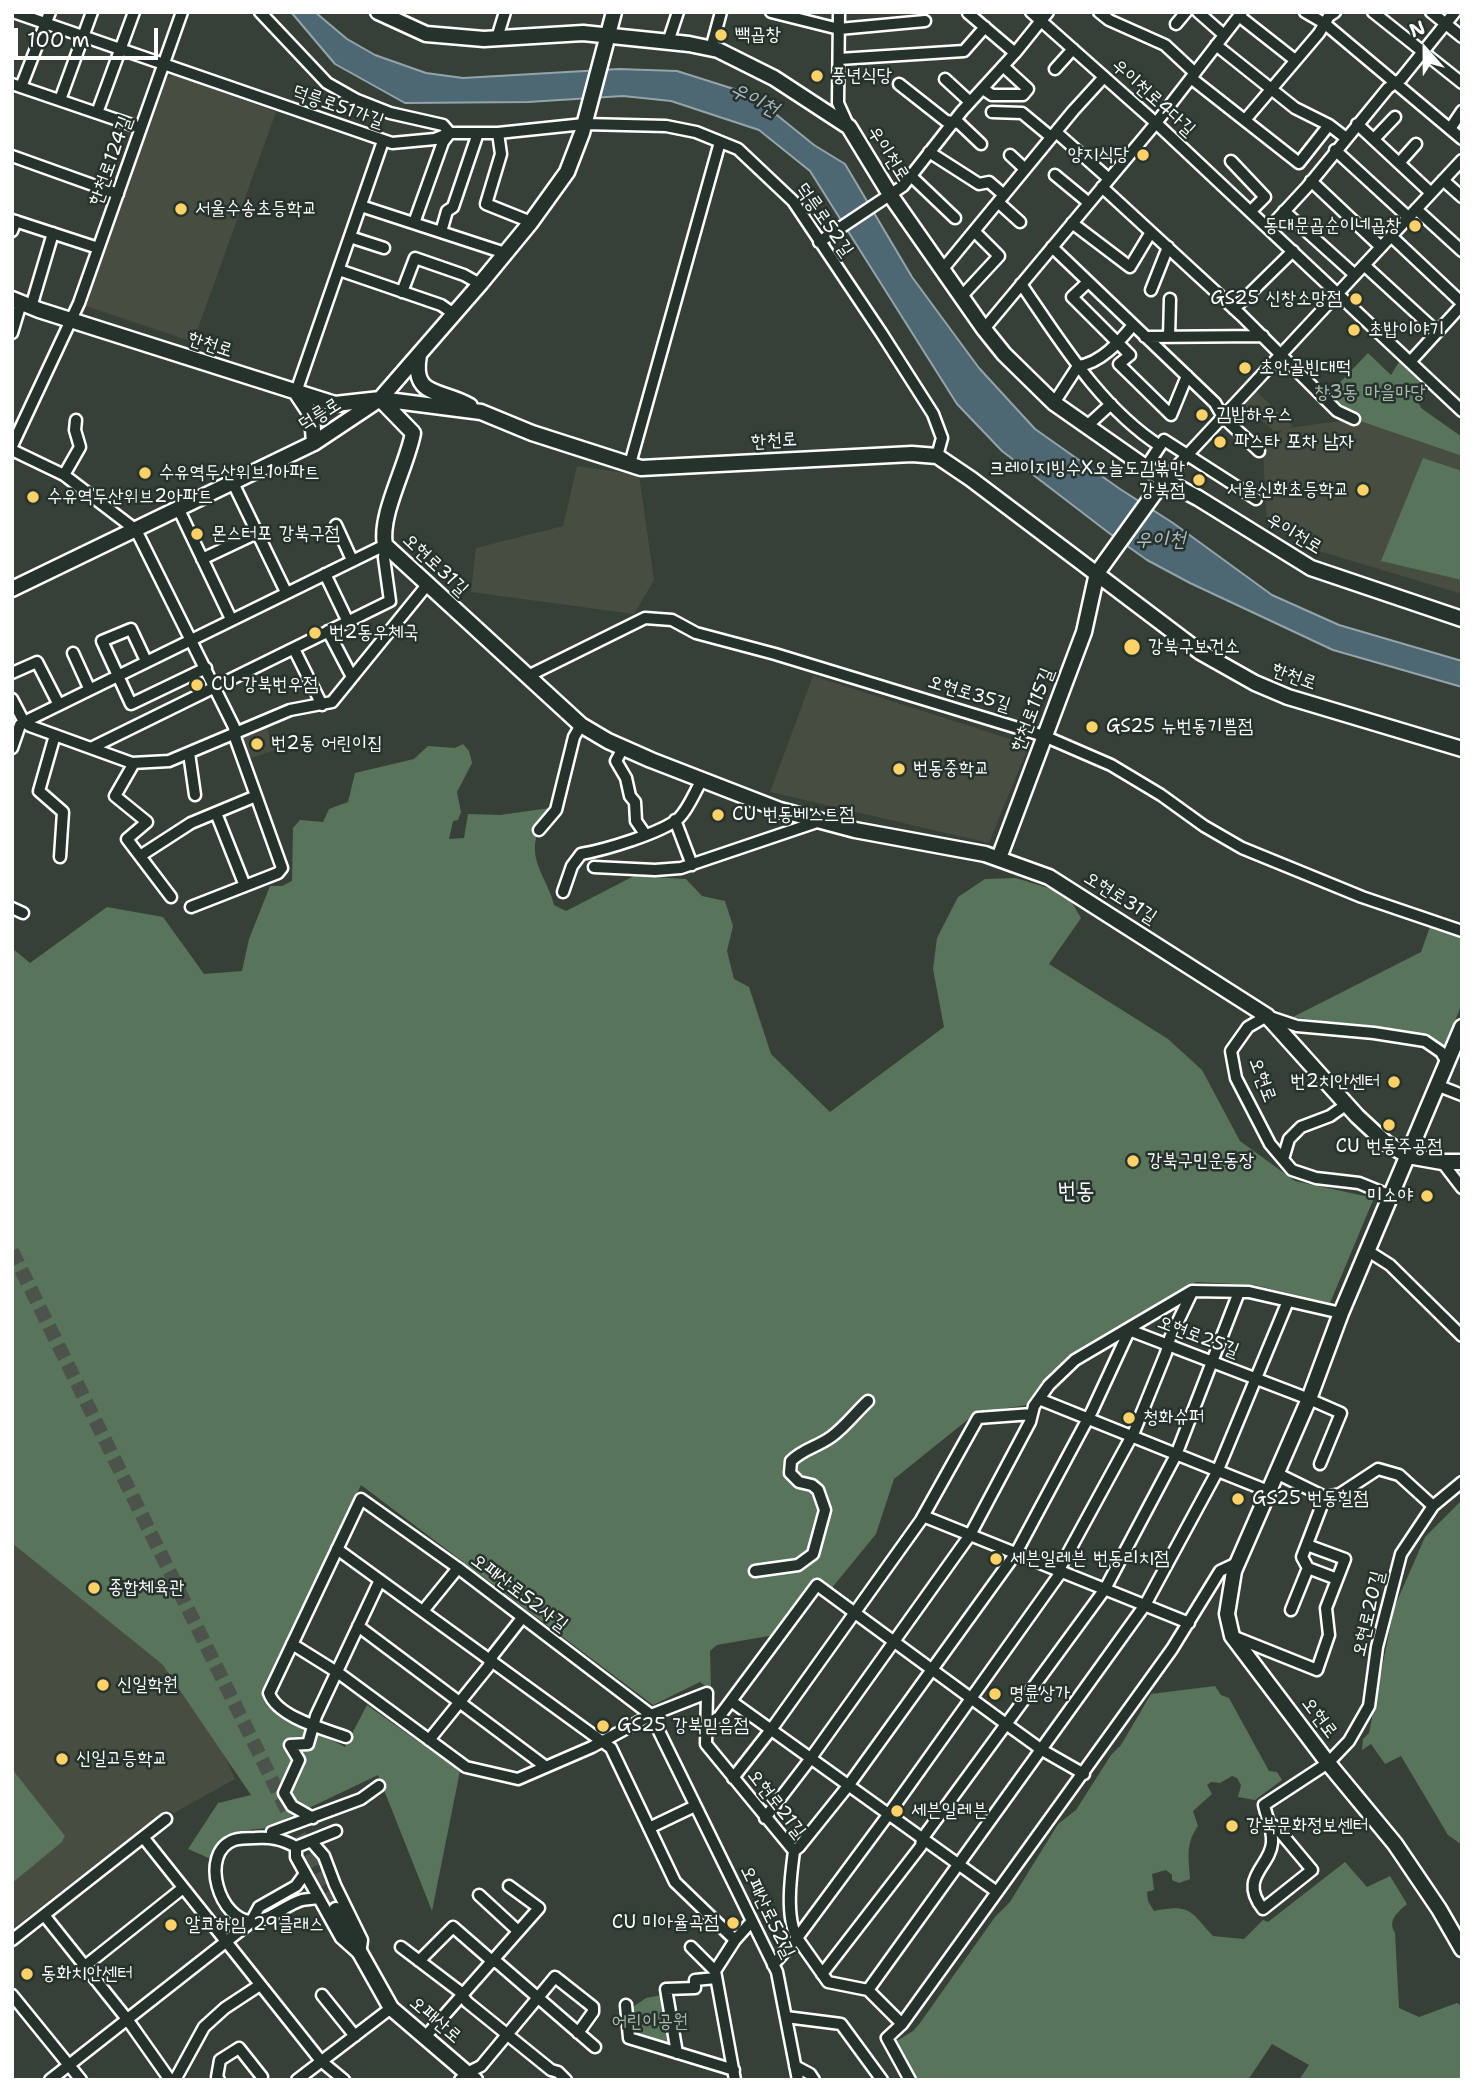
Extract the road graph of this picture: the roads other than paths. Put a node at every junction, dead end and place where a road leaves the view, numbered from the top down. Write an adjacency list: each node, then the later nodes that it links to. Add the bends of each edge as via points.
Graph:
1 (13, 12): 28 (street, 덕릉로51가길)
2 (50, 12): 28 (street)
3 (92, 12): 34 (street)
4 (134, 12): 42 (street)
5 (182, 12): 47 (street, 한천로124길)
6 (260, 12): 76 (street, via 327,83 390,113 443,125)
7 (378, 12): 36 (street, 우이천로, via 426,34)
8 (505, 12): 36 (street)
9 (614, 12): 37 (street)
10 (678, 12): 38 (street)
11 (721, 12): 40 (street)
12 (771, 12): 32 (street)
13 (839, 12): 32 (street)
14 (1031, 12): 25 (street, 우이천로4다길)
15 (1099, 12): 50 (street, via 1165,45)
16 (1186, 12): 29 (street)
17 (1306, 12): 27 (street)
18 (1335, 12): 27 (street)
19 (1373, 12): 43 (street)
20 (1431, 12): 30 (street)
21 (1455, 12): 30 (street)
22 (968, 13): 31 (street)
23 (1201, 13): 33 (street)
24 (1240, 14): 33 (street); 46 (street)
25 (1045, 17): 41 (street, 우이천로4다길); 44 (street)
26 (925, 21): 32 (street)
27 (1324, 23): 46 (street); 53 (street)
28 (46, 24): 34 (street, 덕릉로51가길); 56 (street)
29 (1176, 24)
30 (1446, 24): 35 (street); 43 (street)
31 (985, 27): 44 (street); 45 (street, via 964,51)
32 (839, 29): 45 (street)
33 (1224, 35): 39 (street)
34 (83, 37): 42 (street, 덕릉로51가길); 59 (street)
35 (1462, 37)
36 (497, 38): 37 (street, 우이천로, via 583,33)
37 (606, 42): 38 (street, 우이천로); 67 (street, 덕릉로)
38 (668, 42): 40 (street, 우이천로)
39 (1216, 45): 50 (street); 57 (street)
40 (711, 49): 62 (street, 우이천로, via 774,78)
41 (1073, 49): 49 (street); 51 (street, 우이천로4다길)
42 (120, 50): 47 (street, 덕릉로51가길); 65 (street)
43 (1423, 52): 53 (street); 54 (street)
44 (1015, 53): 48 (street)
45 (839, 59): 61 (street)
46 (1295, 60): 57 (street)
47 (164, 65): 74 (street, 한천로124길); 83 (street, 덕릉로51가길)
48 (1003, 66): 58 (street); 58 (street, via 1028,89 1023,95 992,95)
49 (1055, 69)
50 (1193, 76): 68 (street); 70 (street)
51 (1104, 77): 70 (street, 우이천로4다길); 79 (street)
52 (945, 79): 60 (street)
53 (1395, 83): 71 (street); 75 (street)
54 (1462, 83)
55 (899, 84): 69 (street, via 946,121)
56 (17, 86): 59 (street)
57 (1271, 88): 68 (street); 72 (street, via 1295,108)
58 (983, 89): 60 (street)
59 (60, 100): 65 (street)
60 (970, 102): 69 (street)
61 (838, 103): 62 (street); 73 (street)
62 (820, 108): 73 (street, 우이천로)
63 (1462, 111): 75 (street)
64 (992, 112): 79 (street, via 1022,113)
65 (97, 113): 74 (street)
66 (1395, 117): 81 (street)
67 (586, 119): 78 (street, 덕릉로52길); 84 (street, 덕릉로52길, via 666,126); 112 (street, 덕릉로, via 567,172)
68 (1245, 120): 72 (street, via 1299,163)
69 (954, 122): 85 (street); 88 (street)
70 (1156, 123): 99 (street); 108 (street, 우이천로4다길)
71 (1357, 124): 80 (street); 81 (street)
72 (1329, 125): 80 (street)
73 (849, 127): 102 (street, 우이천로)
74 (141, 128): 101 (street, 한천로124길)
75 (1450, 130): 82 (street)
76 (450, 133): 77 (street, 덕릉로52길); 83 (street, 덕릉로51가길, via 435,139); 114 (street)
77 (478, 133): 78 (street, 덕릉로52길); 119 (street)
78 (498, 133): 112 (street, via 501,154 486,204)
79 (1053, 135): 94 (street); 99 (street)
80 (1346, 138): 87 (street)
81 (1374, 139): 93 (street)
82 (1462, 139)
83 (383, 141): 106 (street)
84 (720, 142): 124 (street, 덕릉로52길, via 738,149 793,201); 179 (street)
85 (981, 144)
86 (1416, 144): 93 (street)
87 (1335, 150): 98 (street); 110 (street)
88 (929, 152): 96 (street); 104 (street, via 979,184 989,182)
89 (1010, 155): 94 (street)
90 (12, 156): 101 (street)
91 (1462, 160): 97 (street)
92 (1231, 161): 108 (street, via 1265,197)
93 (1399, 163): 100 (street)
94 (1025, 169): 104 (street)
95 (1055, 175): 105 (street)
96 (911, 176): 102 (street); 111 (street)
97 (1443, 180): 100 (street); 103 (street)
98 (1311, 181): 109 (street); 127 (street)
99 (1106, 183): 105 (street); 120 (street)
100 (1431, 193): 107 (street)
101 (118, 194): 128 (street, 한천로124길)
102 (891, 196): 124 (street); 135 (street, 우이천로)
103 (1462, 197)
104 (1001, 199): 113 (street); 118 (street)
105 (1089, 203): 115 (street)
106 (361, 206): 114 (street); 123 (street)
107 (1416, 209): 110 (street); 131 (street)
108 (1251, 211): 117 (street, 우이천로4다길)
109 (1284, 211): 117 (street); 136 (street)
110 (1408, 217): 122 (street)
111 (955, 218)
112 (531, 222): 132 (street, 덕릉로)
113 (1020, 222)
114 (414, 223): 119 (street)
115 (1072, 223): 120 (street, via 1130,267); 125 (street)
116 (13, 224): 121 (street)
117 (1269, 228): 130 (street, 우이천로4다길)
118 (974, 231): 135 (street); 143 (street, via 999,256)
119 (441, 232): 132 (street)
120 (1151, 232): 126 (street)
121 (53, 233): 128 (street); 145 (street)
122 (1391, 236): 127 (street); 146 (street)
123 (350, 237): 129 (street); 134 (street)
124 (819, 242): 178 (street, 덕릉로52길, via 933,414 943,438)
125 (1052, 247): 137 (street); 139 (street)
126 (1167, 247): 140 (street); 147 (street)
127 (1381, 247): 133 (street)
128 (98, 248): 149 (street, 한천로124길)
129 (384, 248)
130 (1293, 250): 142 (street, 우이천로4다길); 147 (street)
131 (1462, 251)
132 (505, 253): 138 (street, 덕릉로)
133 (1364, 265): 136 (street); 152 (street)
134 (339, 270): 141 (street); 163 (street)
135 (942, 270): 143 (street, 우이천로)
136 (1354, 275): 142 (street)
137 (1088, 282): 150 (street); 157 (street, via 1072,297)
138 (480, 284): 141 (street, via 415,258); 148 (street, 덕릉로)
139 (1021, 284): 151 (street); 161 (street)
140 (1151, 290)
141 (402, 292): 148 (street)
142 (1338, 293): 158 (street); 160 (street, 우이천로4다길)
143 (961, 297): 151 (street, 우이천로)
144 (1170, 299): 156 (street)
145 (22, 303): 149 (street, 한천로); 153 (street)
146 (1462, 304): 152 (street)
147 (1234, 309): 154 (street)
148 (454, 314): 159 (street, 덕릉로)
149 (71, 320): 163 (street, 한천로); 175 (street, 한천로124길)
150 (1133, 325): 155 (street); 157 (street)
151 (984, 329): 165 (street, 우이천로)
152 (1437, 332): 160 (street)
153 (12, 333)
154 (1263, 336): 156 (street); 158 (street)
155 (1145, 337): 156 (street); 162 (street)
156 (1169, 337)
157 (1118, 343): 161 (street, via 1087,365); 162 (street, via 1130,355 1119,365 1171,415)
158 (1281, 354): 169 (street); 170 (street, via 1337,411)
159 (419, 355): 164 (street, 덕릉로); 168 (street, via 416,375 421,385)
160 (1410, 362): 167 (street, 우이천로4다길)
161 (1078, 366): 165 (street); 166 (street)
162 (1187, 376): 169 (street)
163 (296, 392): 164 (street, 한천로, via 335,404); 173 (street, via 312,416)
164 (380, 399): 168 (street, 한천로); 173 (street, 덕릉로); 189 (street, 오현로31길, via 413,433 383,531)
165 (1054, 403): 172 (street, 우이천로)
166 (1111, 404): 172 (street); 174 (street, via 1138,432)
167 (1462, 411)
168 (481, 412): 179 (street, 한천로)
169 (1223, 417): 176 (street); 177 (street)
170 (1354, 419)
171 (76, 420): 181 (street, via 80,446)
172 (1087, 426): 180 (street, 우이천로)
173 (314, 443): 183 (street, 덕릉로)
174 (1162, 443): 177 (street); 180 (street)
175 (12, 448): 181 (street)
176 (1259, 451)
177 (1187, 455): 182 (street); 184 (street)
178 (937, 456): 179 (street, 한천로, via 641,468); 192 (street, 한천로)
179 (630, 464)
180 (1146, 467): 182 (street, 우이천로)
181 (64, 475): 187 (street)
182 (1164, 480): 192 (street); 198 (street, 우이천로, via 1311,568)
183 (233, 483): 185 (street, 덕릉로); 188 (street)
184 (1256, 499)
185 (178, 510): 187 (street, 덕릉로); 190 (street)
186 (336, 525): 191 (street)
187 (136, 530): 195 (street, 덕릉로); 201 (street)
188 (257, 533): 190 (street); 196 (street)
189 (385, 545): 191 (street); 194 (street, 오현로31길); 199 (street, via 390,601)
190 (202, 559): 197 (street)
191 (352, 561): 193 (street)
192 (1097, 573): 219 (street, 한천로115길, via 1084,632); 223 (street, 한천로, via 1200,652 1255,683)
193 (325, 574): 196 (street); 199 (street)
194 (428, 584): 208 (street, 오현로31길); 209 (street)
195 (12, 589)
196 (286, 592): 197 (street)
197 (231, 619): 201 (street)
198 (1462, 619)
199 (348, 622): 200 (street)
200 (328, 631): 202 (street); 209 (street)
201 (191, 639): 204 (street); 205 (street)
202 (294, 649): 210 (street); 214 (street)
203 (73, 653): 211 (street)
204 (146, 660): 207 (street); 207 (street, via 131,629 102,641)
205 (206, 668): 207 (street, via 131,704); 210 (street)
206 (12, 673): 213 (street, via 37,662)
207 (117, 674): 211 (street)
208 (528, 676): 216 (street, 오현로31길); 219 (street, 오현로35길, via 645,618 658,617 696,633)
209 (352, 677): 214 (street, via 332,702)
210 (216, 687): 217 (street); 222 (street)
211 (89, 688): 213 (street)
212 (12, 699): 215 (street)
213 (58, 704): 215 (street)
214 (321, 705): 217 (street, via 290,710)
215 (24, 722): 218 (street); 221 (street)
216 (581, 725): 220 (street, 오현로31길); 232 (street, via 556,810)
217 (235, 733): 224 (street); 228 (street)
218 (55, 735): 222 (street); 235 (street, via 39,791 63,812)
219 (1044, 736): 236 (street, 한천로115길); 245 (street, 오현로35길, via 1111,765 1242,848)
220 (622, 747): 226 (street, 오현로31길); 233 (street, via 616,761 635,802 636,821)
221 (12, 748)
222 (91, 748): 225 (street)
223 (1462, 749)
224 (189, 753): 225 (street, via 169,761); 227 (street)
225 (134, 763): 234 (street, via 115,796 147,822 127,839)
226 (702, 780): 230 (street); 231 (street, 오현로31길)
227 (195, 795)
228 (256, 796): 229 (street); 239 (street, via 282,868)
229 (216, 813): 234 (street, via 191,823); 239 (street)
230 (675, 820): 233 (street); 237 (street)
231 (822, 821): 236 (street, 오현로31길); 237 (street)
232 (539, 830)
233 (645, 834): 240 (street, via 581,854)
234 (140, 856): 241 (street)
235 (60, 857)
236 (999, 858): 246 (street, 오현로31길, via 1059,883)
237 (692, 865): 238 (street, via 655,870)
238 (594, 867)
239 (245, 886): 242 (street)
240 (562, 891)
241 (171, 897)
242 (191, 907)
243 (12, 908): 244 (street)
244 (23, 913)
245 (1462, 931)
246 (1267, 1016): 248 (street, via 1297,1026 1425,1041 1441,1052); 251 (street, 오현로31길); 253 (street, 오현로, via 1248,1027 1231,1051 1236,1078 1270,1144)
247 (1462, 1027): 248 (street)
248 (1448, 1064): 249 (street)
249 (1439, 1086): 250 (street); 252 (street)
250 (1462, 1095)
251 (1347, 1104): 252 (street, 오현로31길, via 1370,1130); 253 (street, via 1301,1127 1289,1139)
252 (1408, 1156): 254 (street); 257 (street)
253 (1283, 1159): 257 (street, 오현로, via 1292,1170 1359,1183)
254 (1442, 1162): 255 (street); 256 (street)
255 (1462, 1162)
256 (1462, 1188)
257 (1391, 1196): 258 (street)
258 (1368, 1251): 262 (street); 264 (street, via 1390,1265)
259 (1192, 1291): 260 (street); 263 (street); 265 (street)
260 (1239, 1292): 261 (street); 266 (street)
261 (1288, 1301): 262 (street); 267 (street)
262 (1341, 1313): 269 (street)
263 (1129, 1330): 265 (street, 오현로25길); 268 (street, 오현로25길, via 1075,1360); 272 (street)
264 (1462, 1336)
265 (1168, 1344): 266 (street, 오현로25길); 273 (street)
266 (1212, 1361): 267 (street, 오현로25길); 274 (street)
267 (1256, 1378): 269 (street, 오현로25길); 276 (street)
268 (1039, 1399): 271 (street, 오현로25길); 272 (street)
269 (1309, 1399): 275 (street, via 1340,1413); 277 (street)
270 (868, 1401): 291 (street, via 834,1435 791,1461 790,1473 818,1490 825,1510 813,1554 798,1565)
271 (1032, 1414): 282 (street, via 978,1418); 283 (street, 오현로25길)
272 (1087, 1420): 273 (street); 286 (street)
273 (1132, 1437): 274 (street); 290 (street)
274 (1175, 1455): 276 (street); 294 (street)
275 (1320, 1464)
276 (1217, 1472): 279 (street); 295 (street)
277 (1276, 1473): 279 (street); 280 (street)
278 (1462, 1482): 281 (street, 오현로20길)
279 (1268, 1492): 287 (street)
280 (1325, 1497): 281 (street, via 1340,1494 1378,1469 1399,1475); 284 (street)
281 (1433, 1506): 321 (street, 오현로20길, via 1401,1554 1377,1647 1368,1706 1349,1741)
282 (923, 1517): 283 (street); 298 (street)
283 (970, 1535): 286 (street); 303 (street, 오현로25길)
284 (1307, 1545): 288 (street, via 1302,1557); 292 (street, via 1345,1559)
285 (337, 1549): 289 (street, 오패산로52사길, via 361,1499); 293 (street); 304 (street, 오패산로52사길)
286 (1016, 1553): 290 (street); 306 (street)
287 (1237, 1563): 300 (street, via 1220,1571); 302 (street, via 1227,1614)
288 (1308, 1567): 292 (street); 296 (street)
289 (458, 1568): 297 (street); 299 (street, 오패산로52사길)
290 (1059, 1570): 294 (street); 308 (street)
291 (755, 1571)
292 (1337, 1579): 302 (street, via 1326,1608 1329,1635 1317,1670)
293 (380, 1580): 297 (street); 301 (street)
294 (1105, 1589): 295 (street); 312 (street)
295 (1145, 1605): 300 (street); 319 (street)
296 (1291, 1610)
297 (423, 1611): 305 (street)
298 (855, 1612): 303 (street); 309 (street, via 817,1584); 315 (street)
299 (522, 1618): 305 (street); 311 (street, 오패산로52사길)
300 (1189, 1623): 323 (street)
301 (358, 1626): 307 (street); 310 (street)
302 (1232, 1636): 321 (street, 오현로)
303 (894, 1641): 306 (street); 320 (street, 오현로25길)
304 (292, 1644): 307 (street); 313 (street, 오패산로52사길, via 269,1693 272,1701 291,1715)
305 (491, 1660): 310 (street); 318 (street)
306 (931, 1668): 308 (street); 326 (street)
307 (337, 1672): 313 (street); 317 (street)
308 (972, 1699): 312 (street); 328 (street)
309 (731, 1701): 314 (street); 315 (street)
310 (459, 1703): 317 (street); 322 (street)
311 (650, 1715): 314 (street, 오현로21길, via 707,1693); 318 (street); 327 (street, 오패산로52길)
312 (1006, 1724): 319 (street); 337 (street)
313 (314, 1725): 316 (street, 오패산로52사길); 329 (street, via 308,1744 290,1745 299,1760 284,1793 292,1806)
314 (706, 1725): 324 (street, 오현로21길, via 706,1744)
315 (771, 1730): 320 (street); 324 (street)
316 (346, 1737)
317 (429, 1740): 322 (street, via 466,1767 518,1779)
318 (602, 1741): 322 (street); 333 (street, via 611,1748)
319 (1042, 1750): 323 (street); 341 (street)
320 (811, 1758): 326 (street); 330 (street, 오현로25길)
321 (1328, 1763): 332 (street, 오현로20길, via 1264,1805); 359 (street, 오현로, via 1395,1844)
322 (547, 1767)
323 (1084, 1774): 345 (street)
324 (733, 1778): 330 (street, 오현로21길)
325 (379, 1786): 329 (street, via 361,1799)
326 (848, 1786): 328 (street); 340 (street)
327 (695, 1806): 333 (street); 350 (street, 오패산로52길)
328 (888, 1815): 337 (street); 353 (street)
329 (313, 1818): 336 (street, via 272,1832)
330 (765, 1818): 340 (street, 오현로21길)
331 (166, 1819): 335 (street)
332 (1272, 1825): 332 (street, via 1272,1845 1255,1883 1256,1900 1263,1909 1312,1870)
333 (649, 1828): 355 (street, via 674,1882)
334 (336, 1831): 338 (street)
335 (143, 1837): 344 (street); 349 (street)
336 (272, 1838): 339 (street); 351 (street, via 233,1840 222,1848 216,1864 215,1880 222,1898 237,1917)
337 (922, 1839): 341 (street); 366 (street)
338 (311, 1840): 339 (street); 360 (street, via 324,1856 362,1940)
339 (296, 1847): 342 (street)
340 (794, 1851): 353 (street, 오현로21길, via 791,1911)
341 (958, 1866): 345 (street); 368 (street)
342 (304, 1875): 347 (street); 351 (street, via 296,1886 259,1907)
343 (509, 1886): 352 (street, via 538,1908)
344 (183, 1888): 356 (street); 364 (street)
345 (997, 1892): 377 (street)
346 (479, 1895): 352 (street)
347 (318, 1898): 351 (street, via 301,1900 269,1918); 360 (street, via 341,1938)
348 (336, 1910): 360 (street, 오패산로)
349 (44, 1915): 354 (street); 364 (street)
350 (752, 1921): 355 (street); 363 (street, 오패산로52길)
351 (251, 1922): 356 (street)
352 (518, 1931): 362 (street)
353 (797, 1938): 363 (street); 366 (street, 오현로21길)
354 (12, 1940)
355 (735, 1940): 365 (street)
356 (226, 1942): 367 (street); 376 (street)
357 (401, 1947): 361 (street)
358 (691, 1947): 365 (street)
359 (1462, 1948)
360 (360, 1955): 374 (street, 오패산로)
361 (419, 1961): 362 (street, via 453,1927); 371 (street)
362 (492, 1961): 371 (street); 372 (street)
363 (773, 1965): 375 (street, 오패산로52길)
364 (85, 1966): 376 (street)
365 (715, 1974): 383 (street, via 695,1979 695,1988 666,1989); 387 (street)
366 (822, 1974): 368 (street, via 828,1982)
367 (260, 1985): 384 (street); 392 (street, via 204,2028)
368 (868, 1990): 377 (street)
369 (12, 1994): 385 (street)
370 (322, 1995): 380 (street)
371 (462, 1995): 379 (street); 381 (street)
372 (538, 1997): 378 (street); 378 (street, via 555,1977 593,2007); 379 (street)
373 (626, 2005): 383 (street, via 629,2038)
374 (391, 2008): 380 (street); 381 (street, 오패산로)
375 (786, 2017): 386 (street, 오패산로52길); 399 (street, via 841,2024)
376 (127, 2019): 385 (street); 392 (street)
377 (902, 2024): 400 (street, via 887,2038)
378 (578, 2033): 382 (street)
379 (507, 2035): 388 (street); 396 (street)
380 (355, 2036): 384 (street)
381 (425, 2037): 388 (street, 오패산로)
382 (595, 2047)
383 (677, 2053): 387 (street)
384 (321, 2061): 394 (street); 395 (street)
385 (68, 2064): 390 (street); 391 (street)
386 (795, 2066): 397 (street, 오패산로52길); 398 (street)
387 (734, 2075)
388 (467, 2077)
389 (263, 2079): 393 (street, via 239,2048 220,2060)
390 (50, 2080)
391 (81, 2080)
392 (173, 2080)
393 (219, 2080)
394 (297, 2080)
395 (344, 2080)
396 (566, 2080)
397 (798, 2080)
398 (814, 2080)
399 (882, 2080)
400 (909, 2080)

